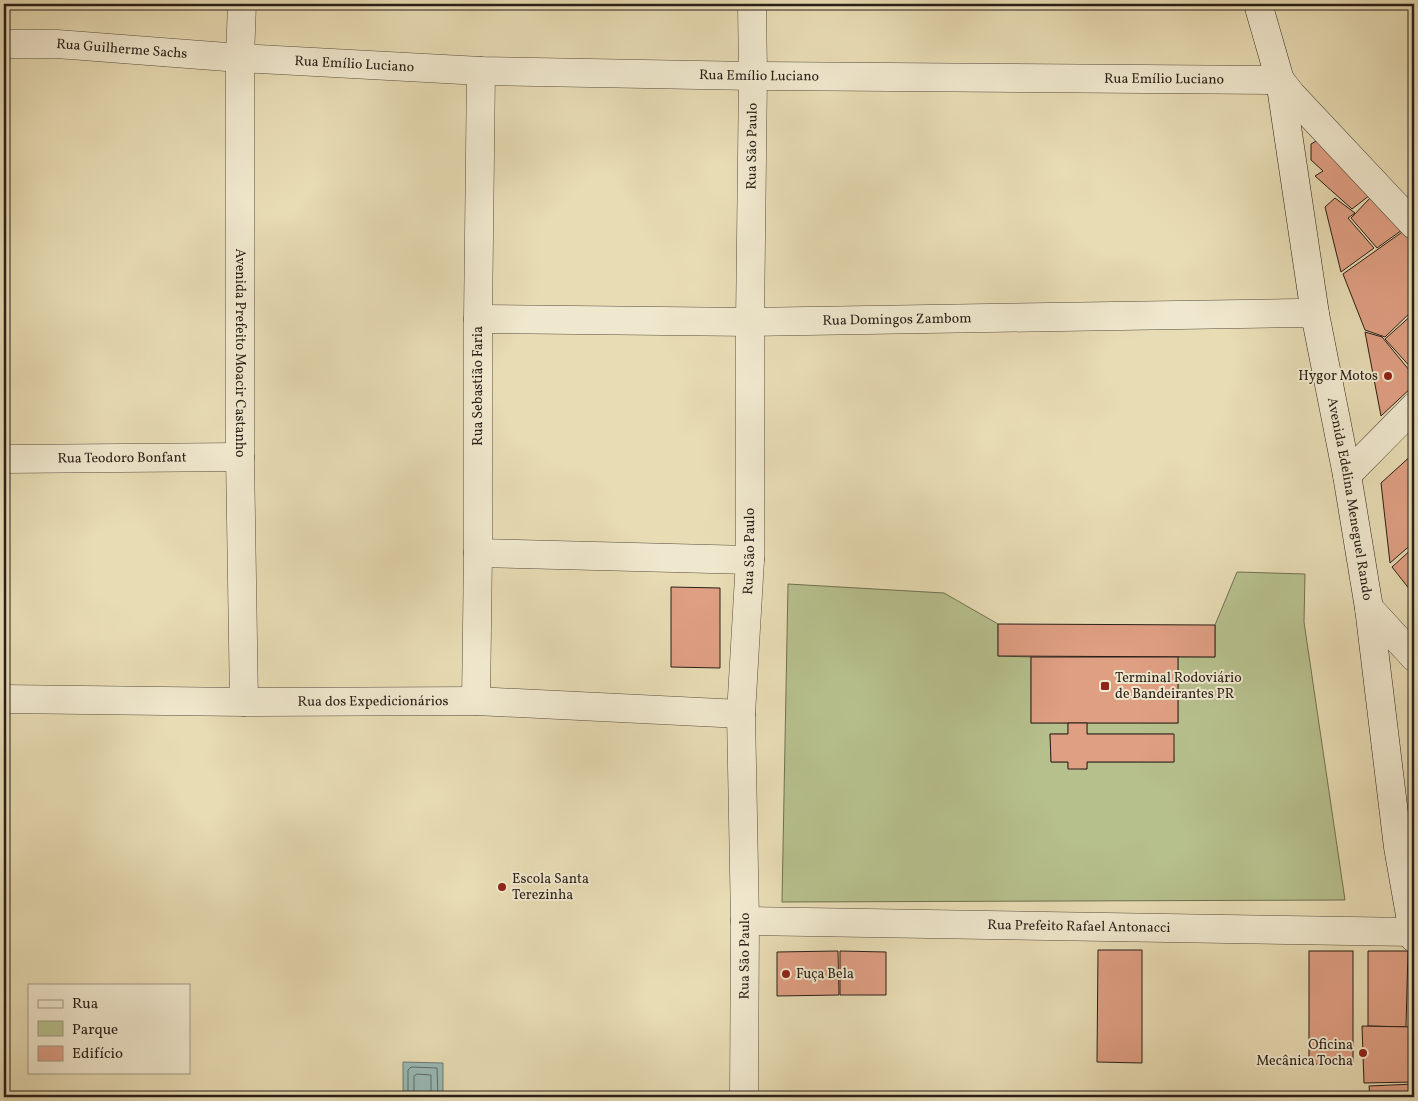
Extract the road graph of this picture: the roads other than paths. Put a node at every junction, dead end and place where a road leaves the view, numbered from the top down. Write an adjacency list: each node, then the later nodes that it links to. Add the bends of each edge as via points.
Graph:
1 (242, 4): 5 (street, Avenida Prefeito Moacir Castanho)
2 (752, 4): 7 (street, Rua São Paulo)
3 (1258, 4): 8 (street, Avenida Edelina Meneguel Rando)
4 (4, 44): 5 (street, Rua Guilherme Sachs, via 56,44)
5 (240, 58): 6 (street, Rua Emílio Luciano); 14 (street, Avenida Prefeito Moacir Castanho)
6 (481, 71): 7 (street, Rua Emílio Luciano); 11 (street, Rua Sebastião Faria)
7 (753, 76): 8 (street, Rua Emílio Luciano); 12 (street, Rua São Paulo)
8 (1280, 80): 9 (street); 10 (street, Avenida Edelina Meneguel Rando)
9 (1414, 225)
10 (1315, 314): 12 (street, Rua Domingos Zambom); 16 (street, Avenida Edelina Meneguel Rando)
11 (478, 318): 12 (street, Rua Domingos Zambom); 17 (street, Rua Sebastião Faria)
12 (750, 322): 18 (street, Rua São Paulo)
13 (1414, 407): 16 (street)
14 (240, 457): 15 (street, Rua Teodoro Bonfant); 23 (street, Avenida Prefeito Moacir Castanho)
15 (4, 458)
16 (1347, 475): 19 (street, Avenida Edelina Meneguel Rando)
17 (478, 553): 18 (street); 22 (street, Rua Sebastião Faria)
18 (750, 560): 24 (street, Rua São Paulo)
19 (1369, 608): 20 (street); 26 (street, Avenida Edelina Meneguel Rando, via 1398,847)
20 (1414, 657)
21 (4, 699): 23 (street, Rua dos Expedicionários)
22 (476, 701): 23 (street, Rua dos Expedicionários); 24 (street, Rua dos Expedicionários)
23 (244, 702)
24 (741, 714): 25 (street, Rua São Paulo)
25 (746, 921): 26 (street, Rua Prefeito Rafael Antonacci); 27 (street, Rua São Paulo)
26 (1414, 934)
27 (744, 1097)

